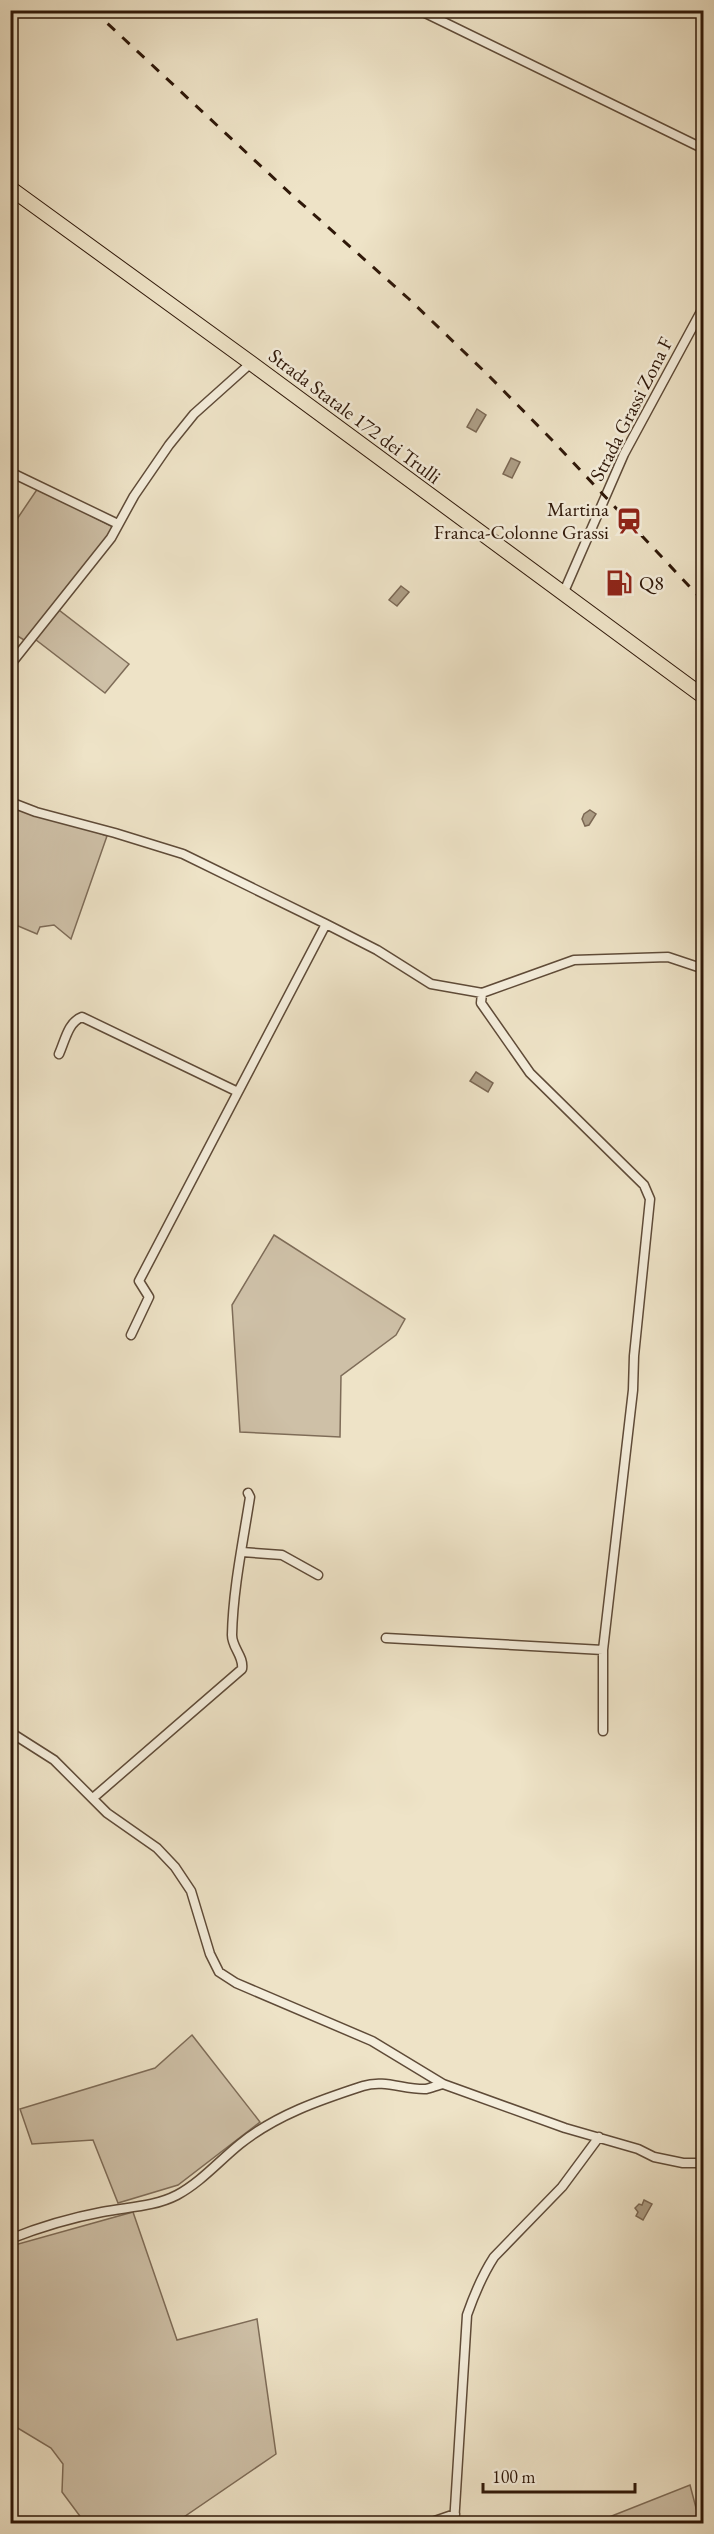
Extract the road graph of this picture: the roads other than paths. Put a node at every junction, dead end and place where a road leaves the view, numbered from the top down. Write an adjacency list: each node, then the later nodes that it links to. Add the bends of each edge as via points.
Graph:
1 (418, 10): 2 (street)
2 (704, 149)
3 (10, 188): 5 (main road, Strada Statale 172 dei Trulli)
4 (704, 306): 8 (street, Strada Grassi Zona F, via 624,454)
5 (251, 363): 7 (street, via 194,414 175,437); 8 (main road, Strada Statale 172 dei Trulli)
6 (10, 472): 7 (street)
7 (118, 524): 9 (street)
8 (563, 594): 10 (main road, Strada Statale 172 dei Trulli)
9 (10, 665)
10 (704, 697)
11 (10, 801): 12 (street, via 183,855)
12 (327, 924): 14 (street, via 431,984); 16 (street)
13 (704, 969): 14 (street, via 668,957 574,960)
14 (482, 993): 22 (street, via 482,1003 530,1073 644,1185 649,1195 633,1390)
15 (59, 1054): 16 (street, via 75,1019 82,1017)
16 (238, 1092): 17 (street, via 139,1281 149,1297)
17 (131, 1335)
18 (248, 1493): 19 (street)
19 (242, 1552): 20 (street, via 282,1556); 25 (street, via 232,1639 243,1661 242,1669)
20 (318, 1575)
21 (386, 1638): 22 (street)
22 (603, 1650): 23 (street)
23 (603, 1731)
24 (10, 1732): 25 (street, via 54,1760)
25 (93, 1798): 26 (street, via 107,1813 157,1848 185,1878 219,1972 236,1983 372,2041)
26 (443, 2084): 27 (street); 29 (street, via 426,2089 366,2084 266,2125 177,2195 156,2204 43,2226)
27 (599, 2137): 28 (street, via 654,2157); 30 (street, via 562,2187 494,2257 470,2306)
28 (704, 2163)
29 (10, 2239)
30 (455, 2519): 31 (street)
31 (426, 2523)

